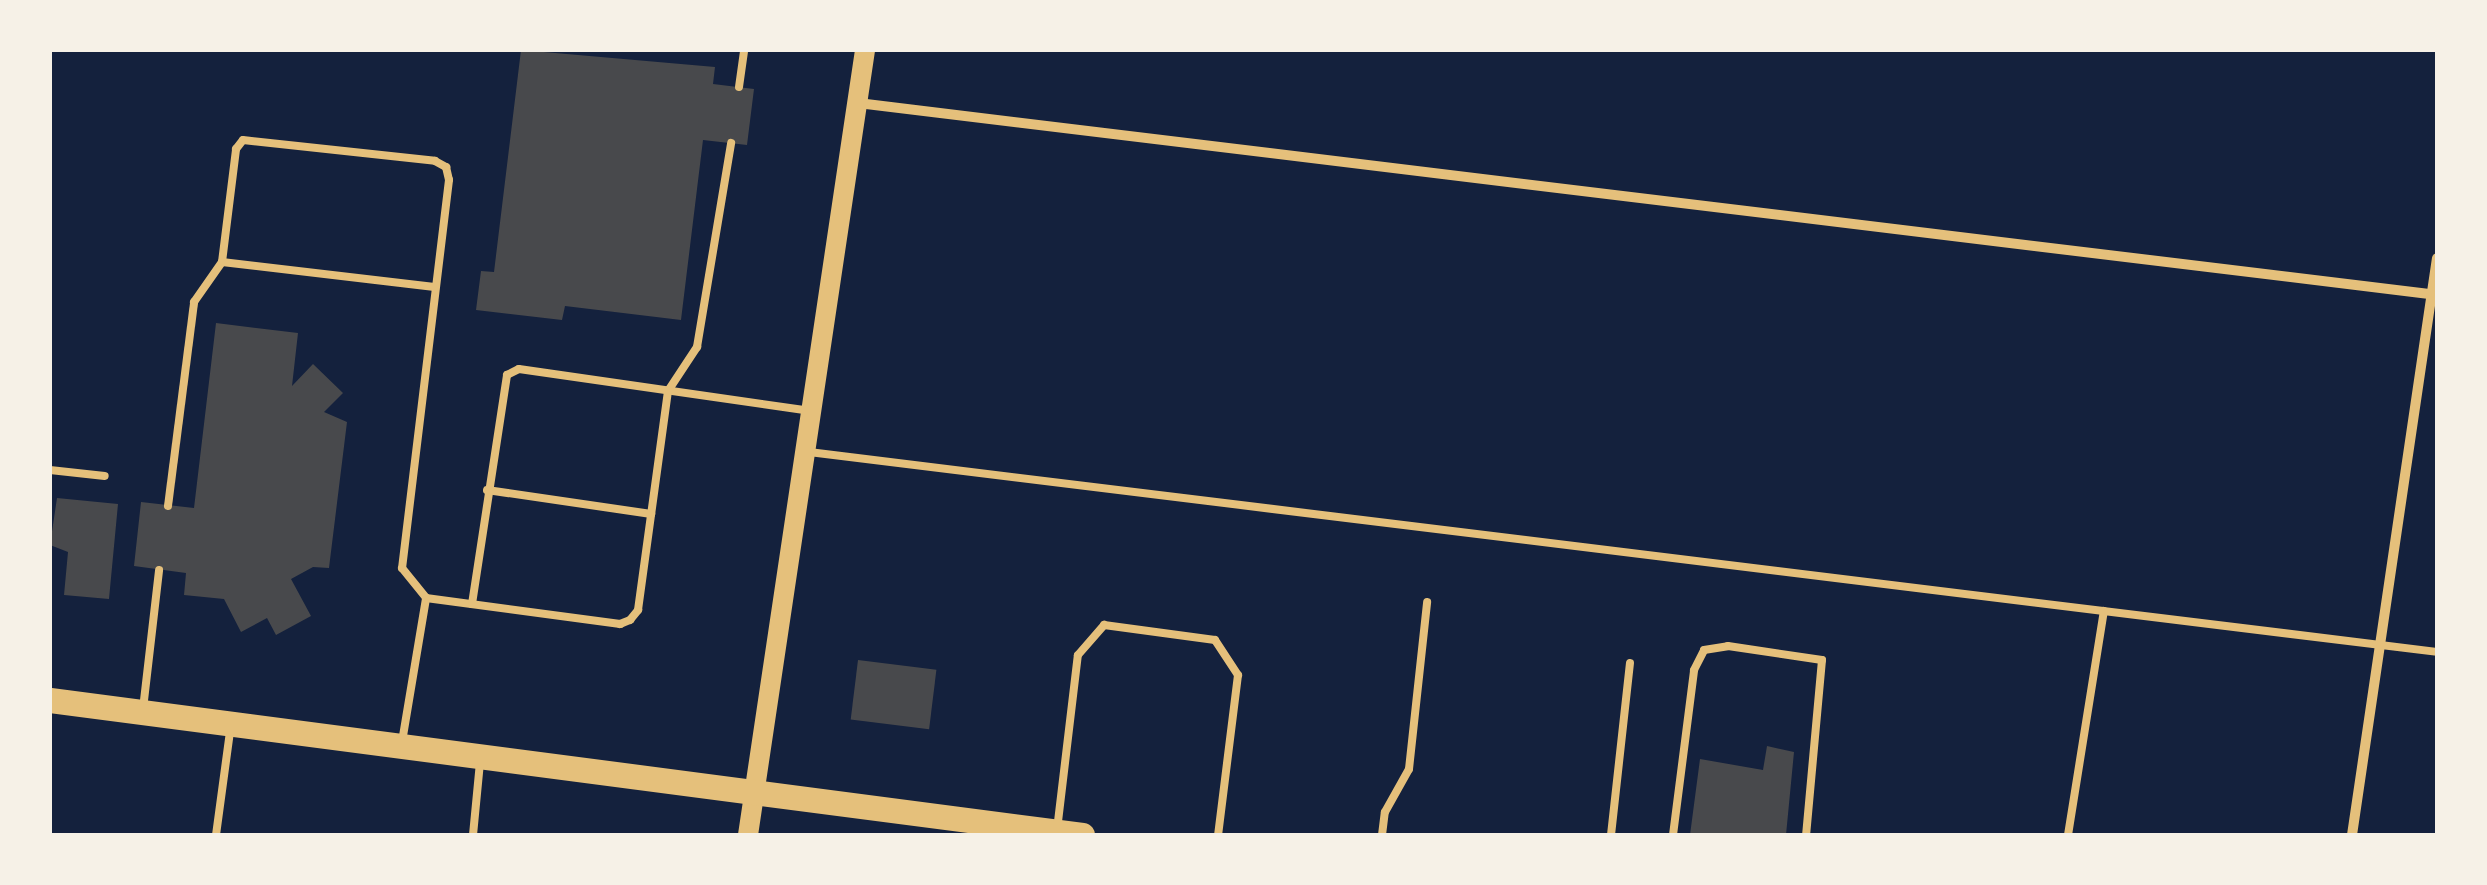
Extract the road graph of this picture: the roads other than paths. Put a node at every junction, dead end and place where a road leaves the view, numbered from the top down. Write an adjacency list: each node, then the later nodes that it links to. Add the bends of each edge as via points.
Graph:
1 (744, 50): 3 (lane)
2 (865, 50): 4 (main road)
3 (739, 87)
4 (858, 103): 9 (street); 11 (main road)
5 (730, 143): 10 (lane, via 698,347)
6 (2437, 258): 9 (street)
7 (222, 262): 8 (lane); 8 (lane, via 236,149 255,137 446,167); 16 (lane, via 194,302)
8 (435, 288): 19 (lane, via 402,549 402,568)
9 (2434, 295): 23 (street)
10 (668, 391): 11 (lane); 15 (lane, via 519,369 507,375); 17 (lane)
11 (811, 411): 12 (main road)
12 (805, 451): 22 (lane); 31 (main road)
13 (50, 470): 14 (lane)
14 (105, 476)
15 (487, 490): 17 (lane); 21 (lane)
16 (168, 506)
17 (651, 514): 21 (lane, via 638,610 630,620)
18 (159, 570): 27 (lane)
19 (426, 598): 21 (lane); 29 (lane)
20 (1427, 602): 37 (lane, via 1408,769 1385,812)
21 (472, 604)
22 (2104, 611): 23 (lane); 41 (lane)
23 (2385, 646): 24 (lane); 42 (street)
24 (2437, 652)
25 (1630, 663): 38 (lane)
26 (50, 700): 27 (main road)
27 (142, 712): 28 (main road)
28 (231, 725): 29 (main road); 33 (lane)
29 (402, 746): 30 (main road)
30 (481, 757): 31 (main road); 34 (lane)
31 (753, 792): 32 (main road); 35 (main road)
32 (1065, 834): 36 (lane, via 1078,655 1104,625 1215,640 1238,675)
33 (216, 835)
34 (472, 835)
35 (748, 835)
36 (1218, 835)
37 (1382, 835)
38 (1610, 835)
39 (1674, 835): 40 (lane, via 1694,670 1704,650 1728,646 1822,660)
40 (1806, 835)
41 (2068, 835)
42 (2352, 835)

